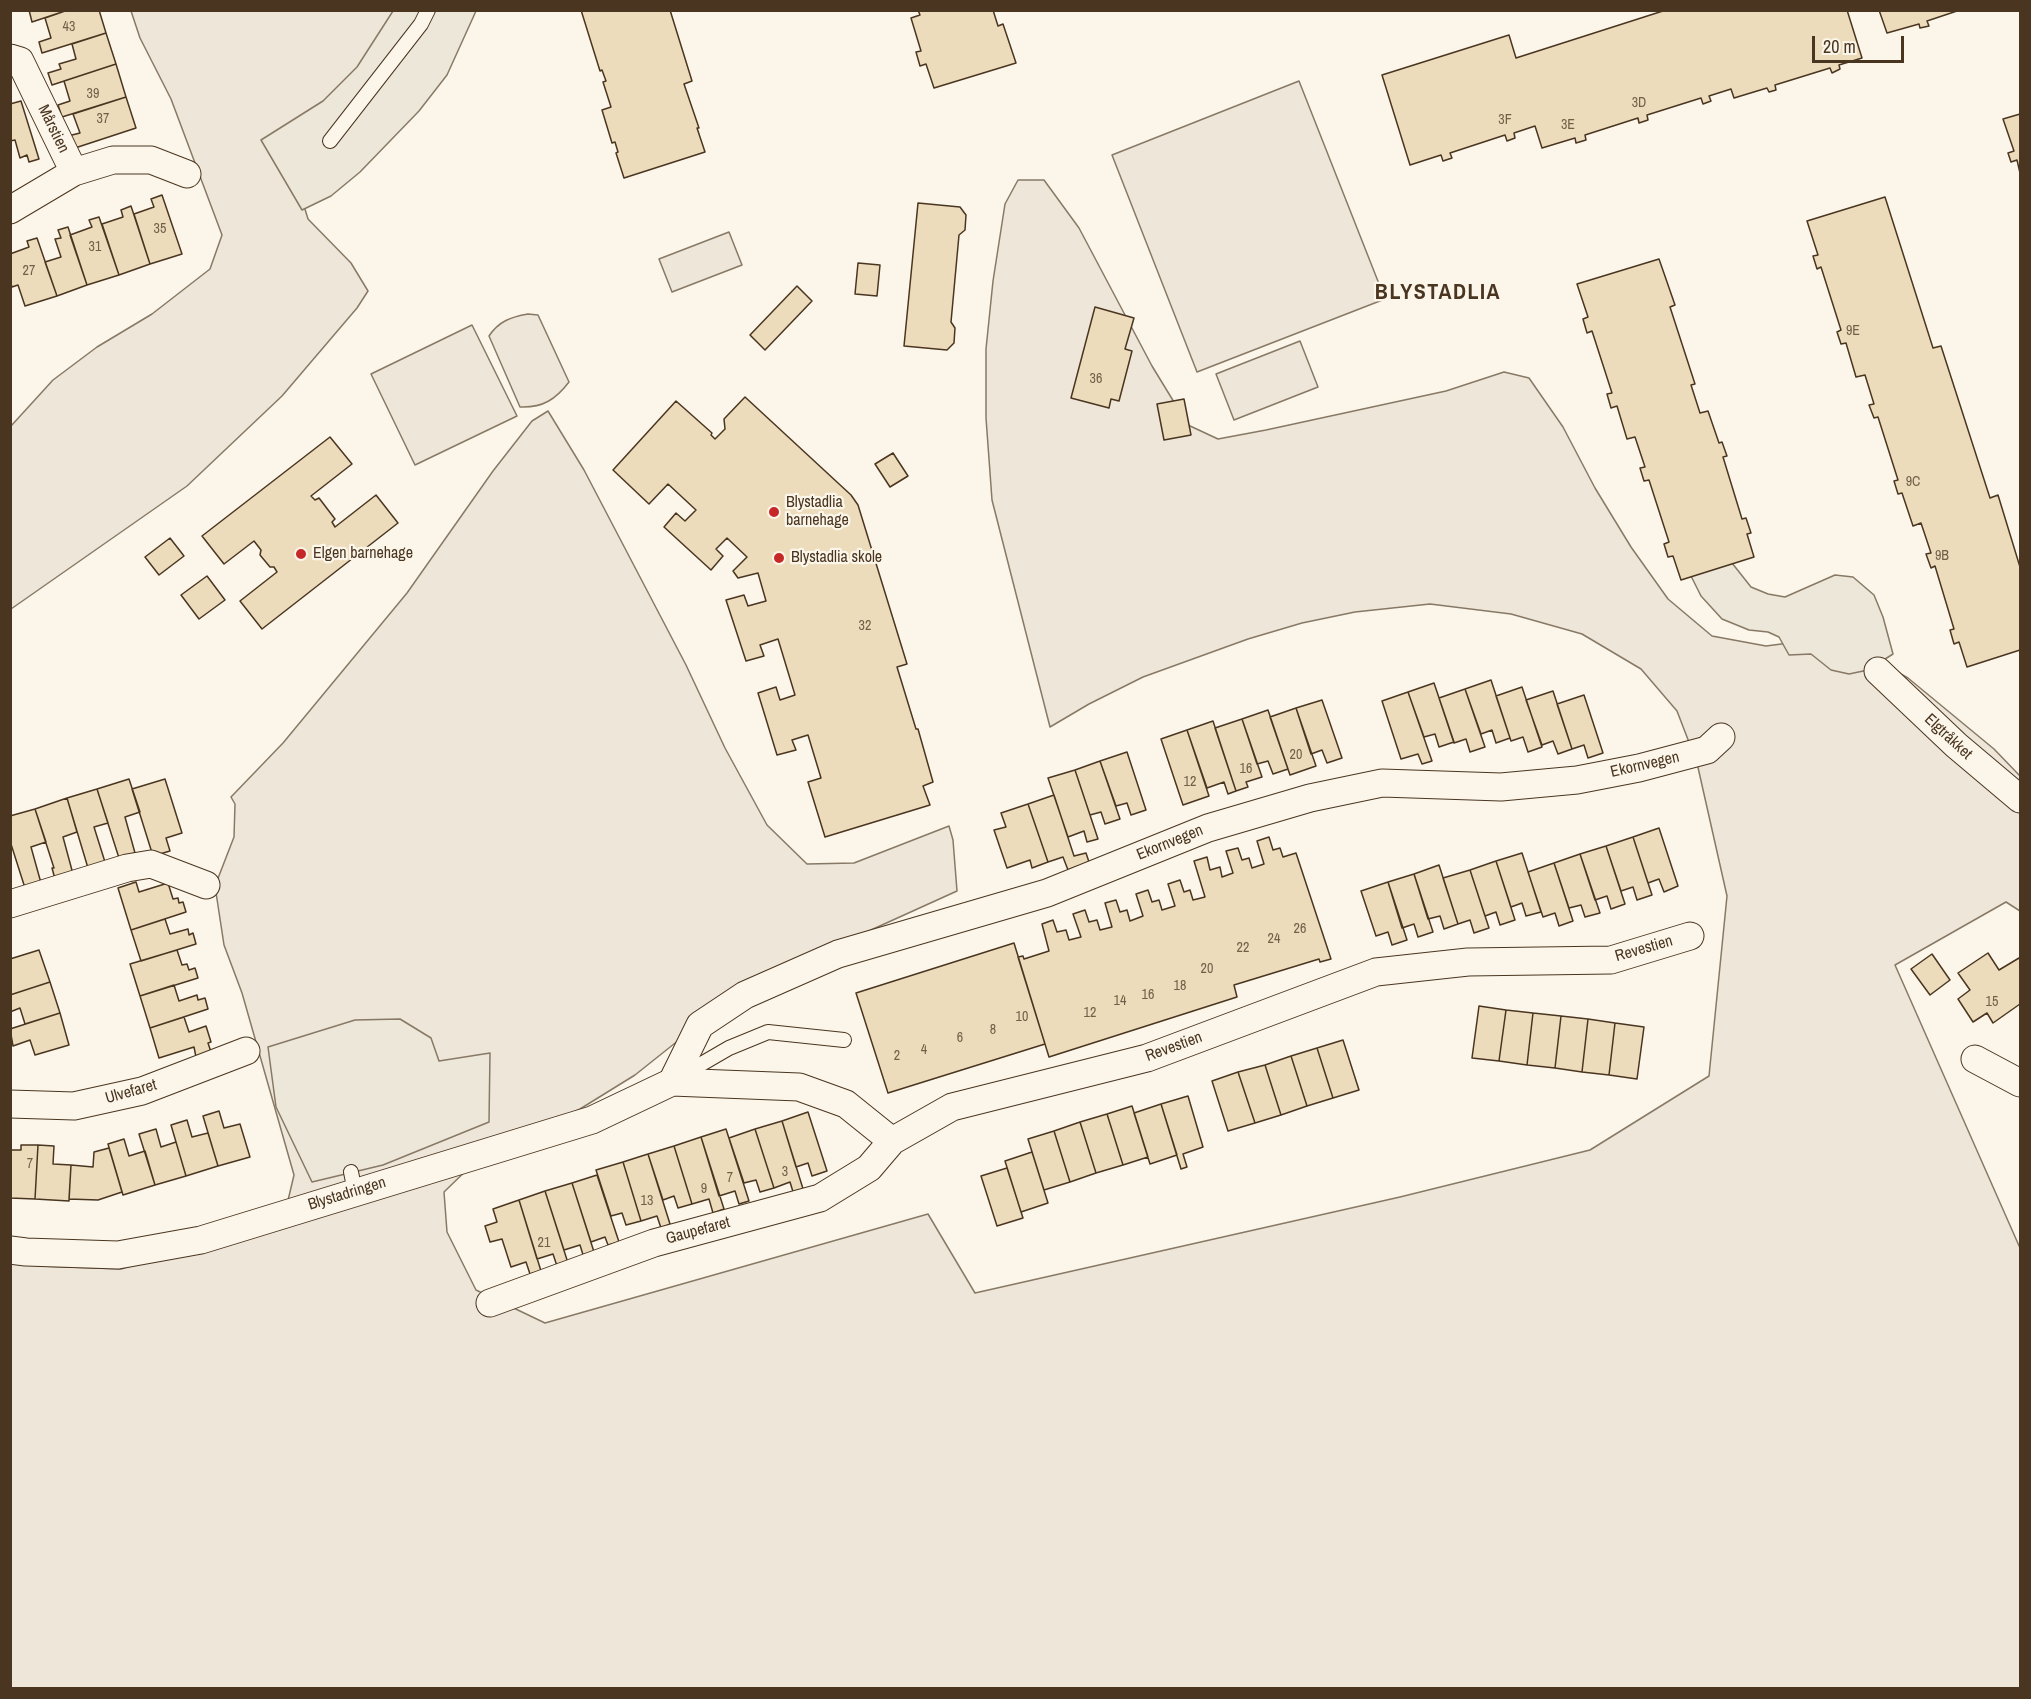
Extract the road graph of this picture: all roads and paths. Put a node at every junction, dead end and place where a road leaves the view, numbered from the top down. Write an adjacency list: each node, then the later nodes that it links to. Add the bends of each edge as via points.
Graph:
1 (428, 10): 3 (lane)
2 (10, 58): 4 (street, Mårstien, via 20,62)
3 (330, 141)
4 (74, 172): 5 (street, via 113,160 151,160); 6 (street, Mårstien)
5 (187, 174)
6 (10, 210)
7 (1878, 671): 9 (street, Elgtråkket)
8 (1720, 737): 16 (street, Ekornvegen, via 1707,750 1577,780 1501,787 1382,783 1310,798 1208,828 1047,893 838,954 745,995 700,1025)
9 (2020, 800)
10 (206, 885): 11 (street, via 151,864)
11 (10, 904)
12 (1690, 936): 19 (street, Revestien, via 1611,960 1468,962 1376,972 1146,1058 952,1107)
13 (844, 1040): 16 (lane, via 768,1032 729,1048)
14 (246, 1051): 18 (street, Ulvefaret, via 142,1090 74,1106)
15 (1975, 1059): 17 (street)
16 (672, 1082): 19 (street, via 799,1087 846,1104); 20 (street, Blystadringen, via 592,1120 353,1182 201,1240 118,1255)
17 (2020, 1083)
18 (10, 1104)
19 (892, 1141): 21 (street, Gaupefaret, via 869,1168 820,1198 654,1243)
20 (10, 1250)
21 (490, 1304)

